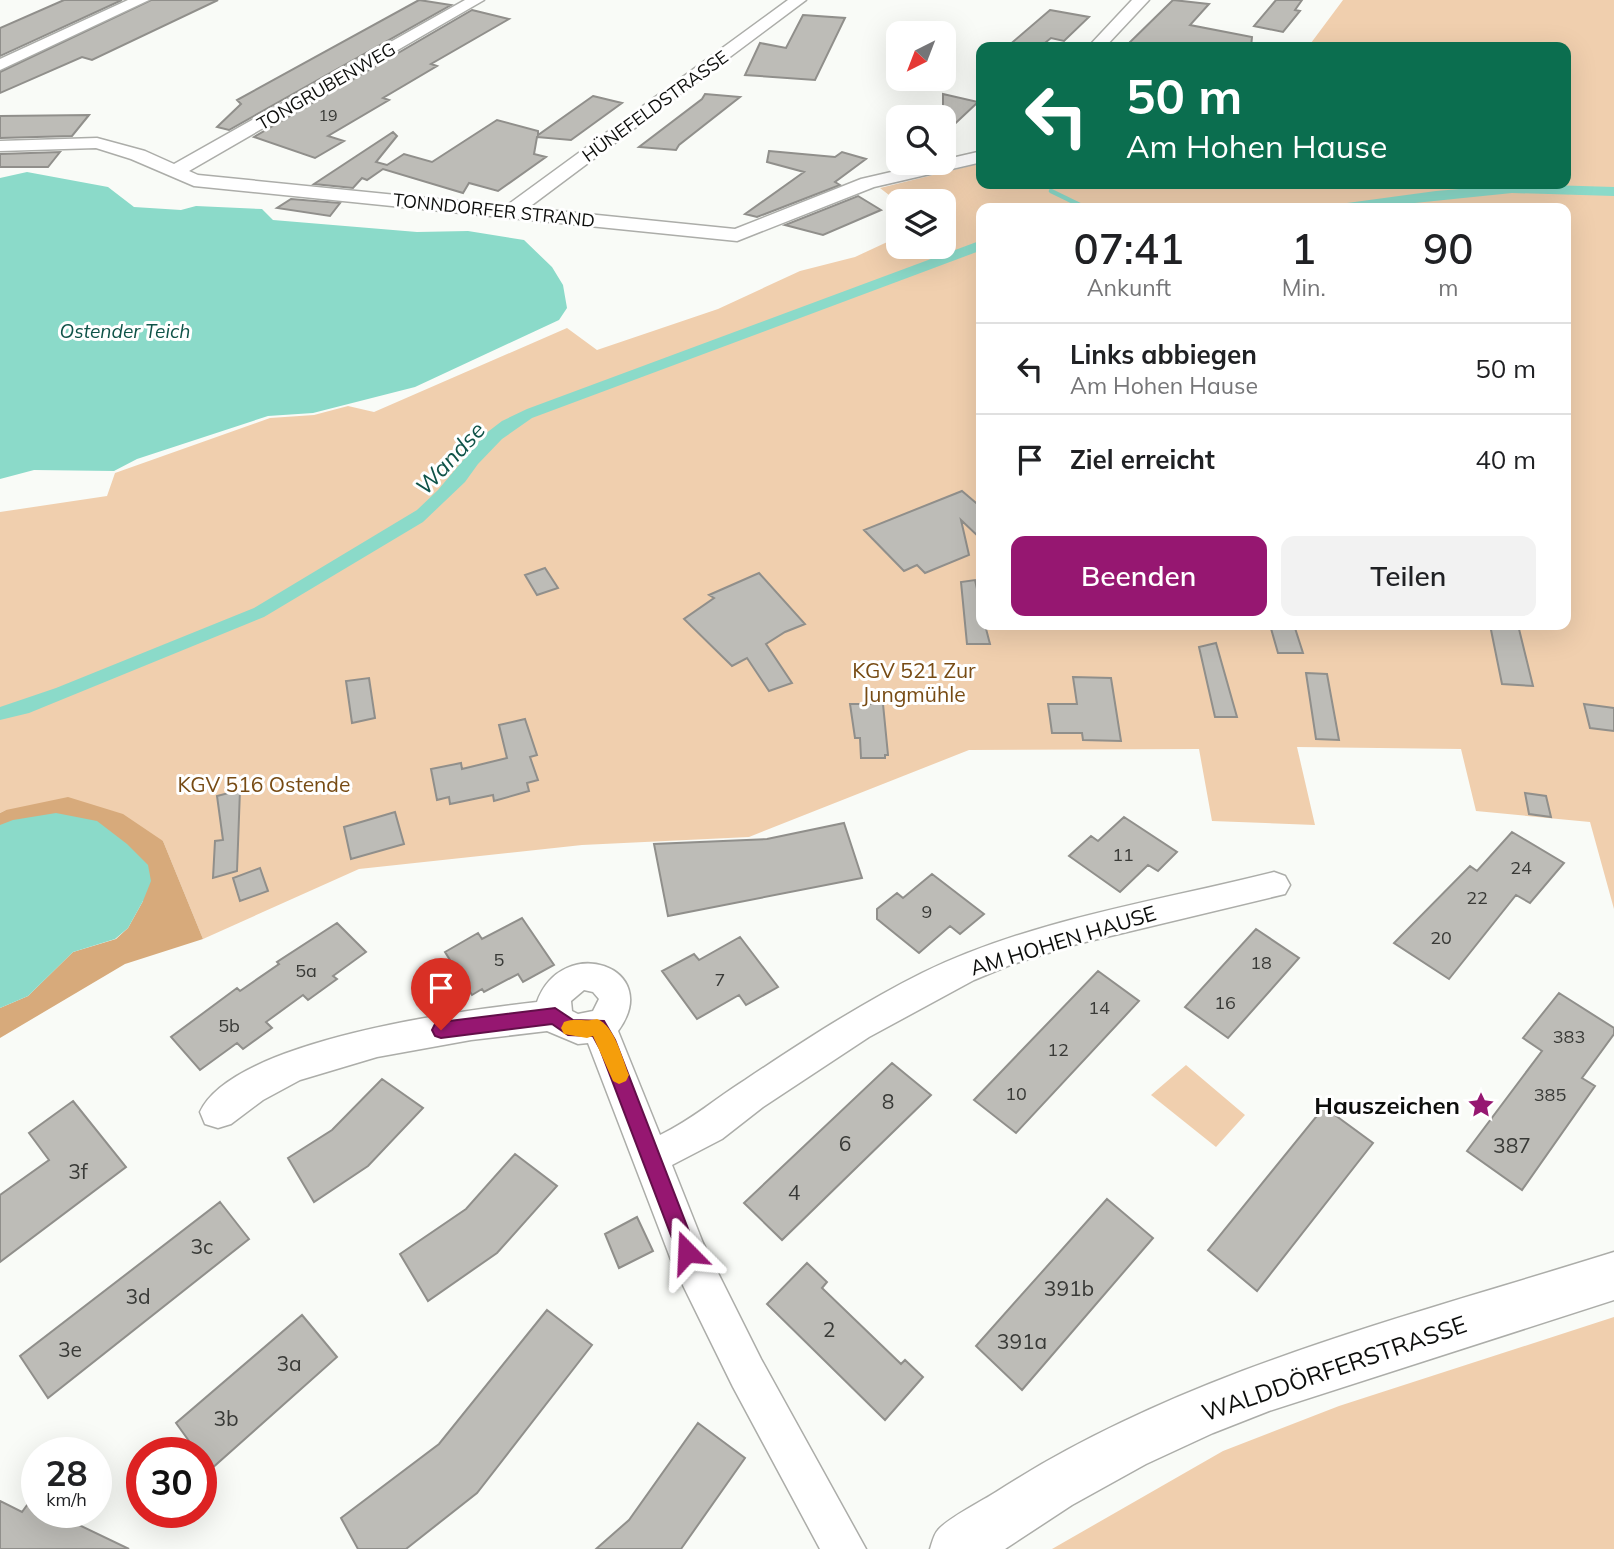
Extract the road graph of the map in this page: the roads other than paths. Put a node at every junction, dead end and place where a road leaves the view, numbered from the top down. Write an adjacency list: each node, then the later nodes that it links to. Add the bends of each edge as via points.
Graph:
1 (141, 0): 6 (street)
2 (476, 0): 9 (street, TONGRUBENWEG)
3 (798, 0): 10 (street, HÜNEFELDSTRASSE)
4 (1141, 0): 5 (street)
5 (1101, 42)
6 (0, 65)
7 (0, 146): 9 (street, TONNDORFER STRAND, via 97,143)
8 (976, 157): 10 (street, TONNDORFER STRAND, via 868,183 737,235)
9 (176, 171): 10 (street, TONNDORFER STRAND, via 194,180)
10 (511, 211)
11 (1274, 885): 15 (street, AM HOHEN HAUSE, via 1106,924 964,969 871,1017 703,1132)
12 (555, 1016): 13 (street, via 568,1027); 13 (street, via 554,999 565,984 583,976 602,979 614,990 615,1007); 14 (street, via 441,1030 335,1054 255,1084)
13 (597, 1027): 15 (street, via 608,1045)
14 (218, 1112)
15 (649, 1158): 17 (street, via 719,1317)
16 (1614, 1276): 18 (street, WALDDÖRFERSTRASSE, via 1201,1412 1053,1486)
17 (844, 1549)
18 (957, 1549)

